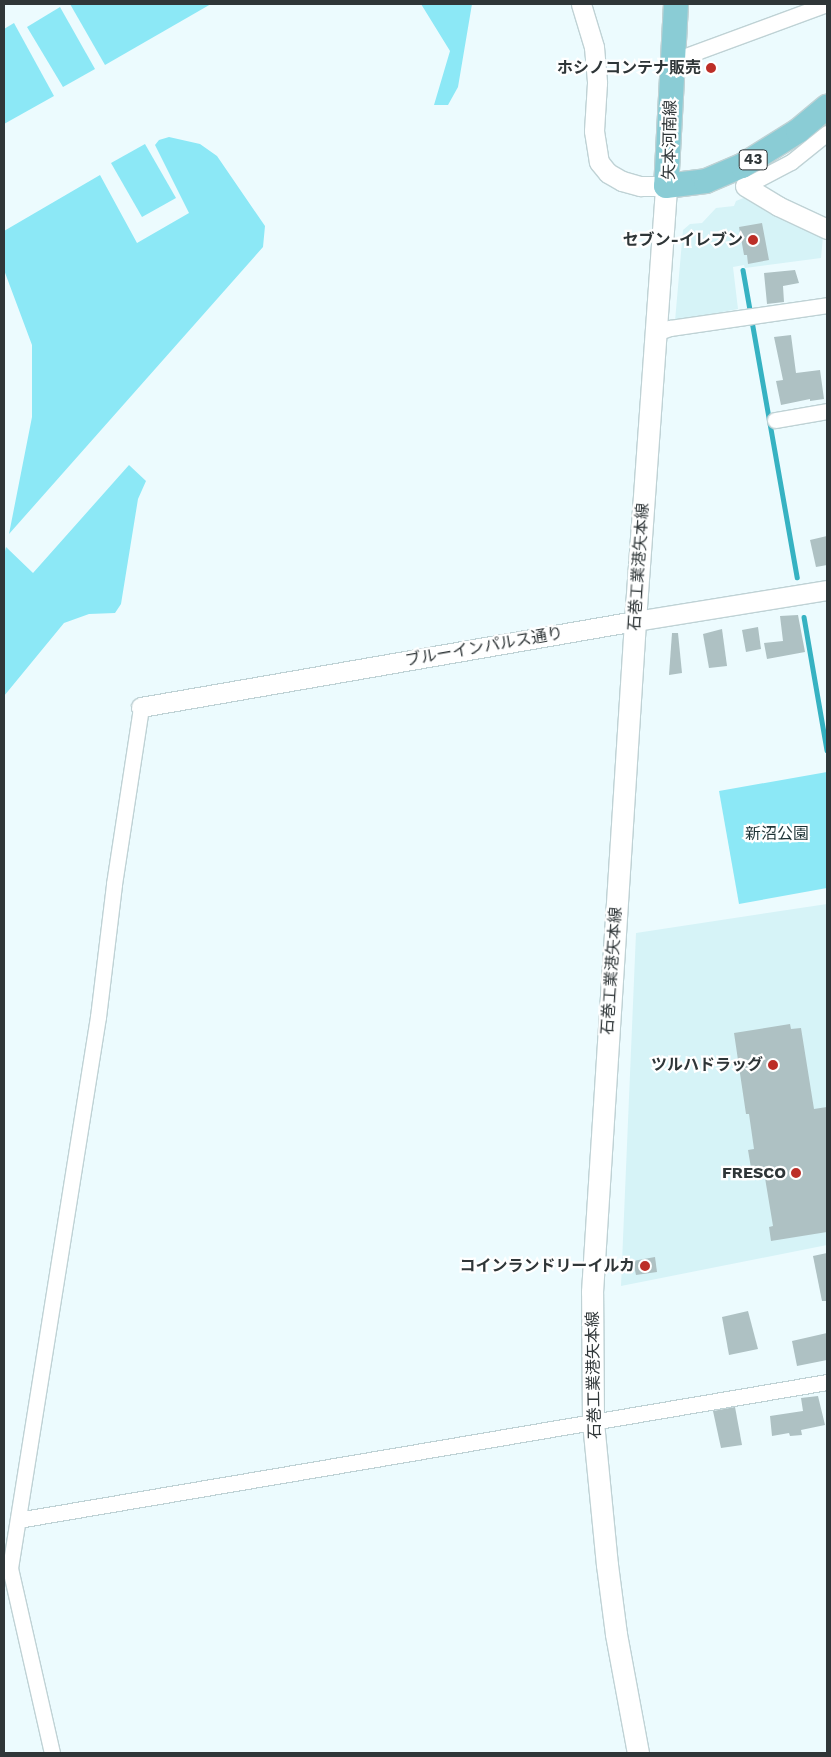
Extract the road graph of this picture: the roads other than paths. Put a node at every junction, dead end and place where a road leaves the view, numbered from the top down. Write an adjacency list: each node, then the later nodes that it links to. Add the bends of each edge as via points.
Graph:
1 (581, 4): 7 (street, via 594,48 597,83 594,131 599,162 608,173 622,181 640,186)
2 (676, 4): 4 (main road, 矢本河南線)
3 (827, 4): 4 (street)
4 (672, 61): 7 (main road, 矢本河南線)
5 (827, 107): 7 (main road, 矢本河南線 / 43, via 798,131 742,166 706,181)
6 (827, 133): 8 (street, via 791,162)
7 (666, 186): 11 (main road, 石巻工業港矢本線)
8 (745, 186): 9 (street)
9 (827, 229)
10 (827, 305): 11 (street, via 670,328)
11 (656, 334): 15 (main road, 石巻工業港矢本線)
12 (827, 411): 13 (street)
13 (775, 420)
14 (827, 590): 15 (street, ブルーインパルス通り)
15 (634, 621): 16 (street, ブルーインパルス通り); 18 (main road, 石巻工業港矢本線, via 595,1223)
16 (141, 708): 19 (street, via 98,1017)
17 (827, 1382): 18 (street)
18 (593, 1422): 19 (street); 21 (main road, 石巻工業港矢本線, via 606,1565)
19 (18, 1520): 20 (street, via 10,1568)
20 (52, 1753)
21 (638, 1753)

